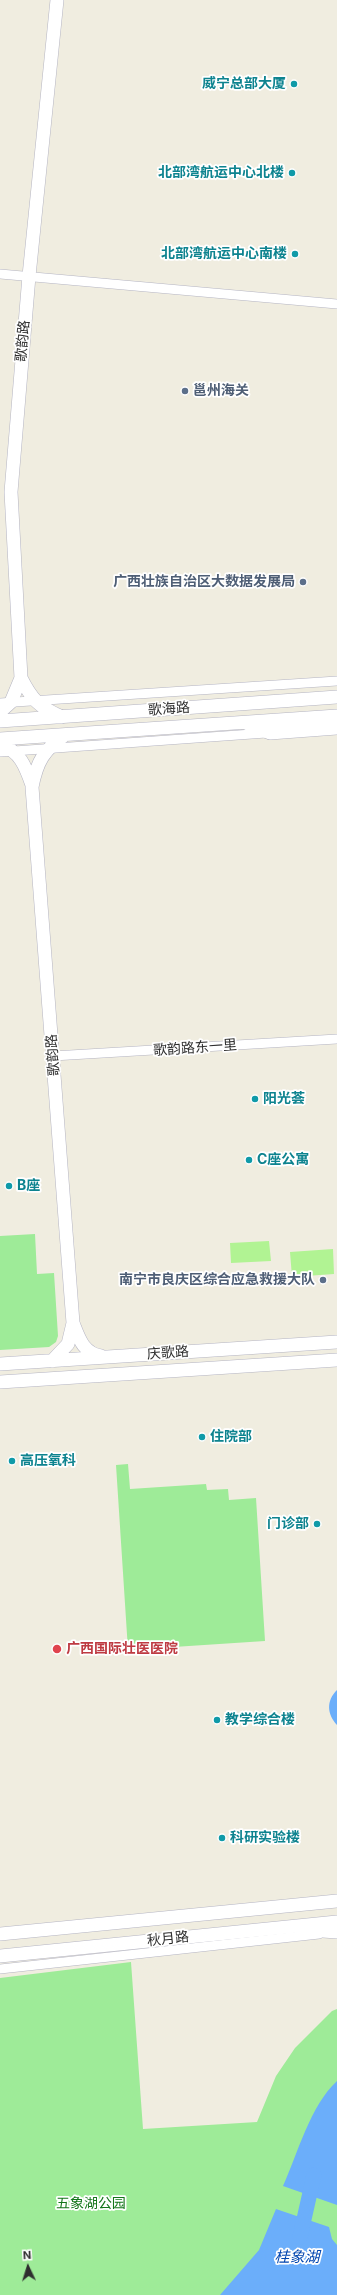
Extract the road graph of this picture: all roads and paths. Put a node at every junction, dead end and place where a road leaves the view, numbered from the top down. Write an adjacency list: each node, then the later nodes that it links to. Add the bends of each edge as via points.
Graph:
1 (56, 2): 3 (street, 歌韵路)
2 (0, 274): 3 (street)
3 (29, 276): 4 (street); 5 (street, 歌韵路, via 11,492)
4 (336, 305)
5 (21, 678): 8 (street); 9 (street)
6 (337, 682): 8 (street)
7 (337, 696): 12 (street, 歌海路)
8 (34, 701): 9 (street); 12 (street, via 45,710)
9 (5, 703): 10 (street)
10 (0, 712)
11 (337, 716): 14 (street, 歌海路)
12 (62, 717): 13 (street, 歌海路)
13 (0, 721)
14 (245, 723): 16 (street); 17 (street, 歌海路)
15 (337, 728): 16 (street)
16 (270, 733): 20 (street)
17 (65, 735): 18 (street, 歌海路); 20 (street, 歌韵路)
18 (0, 739)
19 (0, 745): 21 (street)
20 (48, 749): 21 (street); 23 (street, 歌韵路, via 35,769)
21 (14, 751): 22 (street); 23 (street, 歌韵路, via 26,770)
22 (0, 752)
23 (32, 787): 25 (street, 歌韵路)
24 (337, 1039): 25 (street, 歌韵路东一里)
25 (53, 1056): 26 (street, 歌韵路)
26 (74, 1323): 29 (street, 歌韵路, via 85,1348 94,1355); 31 (street, 歌韵路, via 68,1344)
27 (337, 1342): 28 (street, 庆歌路)
28 (312, 1344): 29 (street, 庆歌路); 32 (street)
29 (107, 1357): 31 (street, 庆歌路)
30 (337, 1360): 32 (street, 庆歌路)
31 (52, 1361): 33 (street, 庆歌路)
32 (313, 1362): 34 (street, 庆歌路)
33 (0, 1364)
34 (0, 1382)
35 (337, 1901): 36 (street, 秋月路)
36 (273, 1907): 39 (street); 41 (street, 秋月路)
37 (337, 1922): 38 (street, 秋月路)
38 (292, 1927): 39 (street, 秋月路); 40 (street)
39 (275, 1928): 42 (street, 秋月路)
40 (333, 1933): 43 (street)
41 (0, 1934)
42 (0, 1956)
43 (0, 1969)

